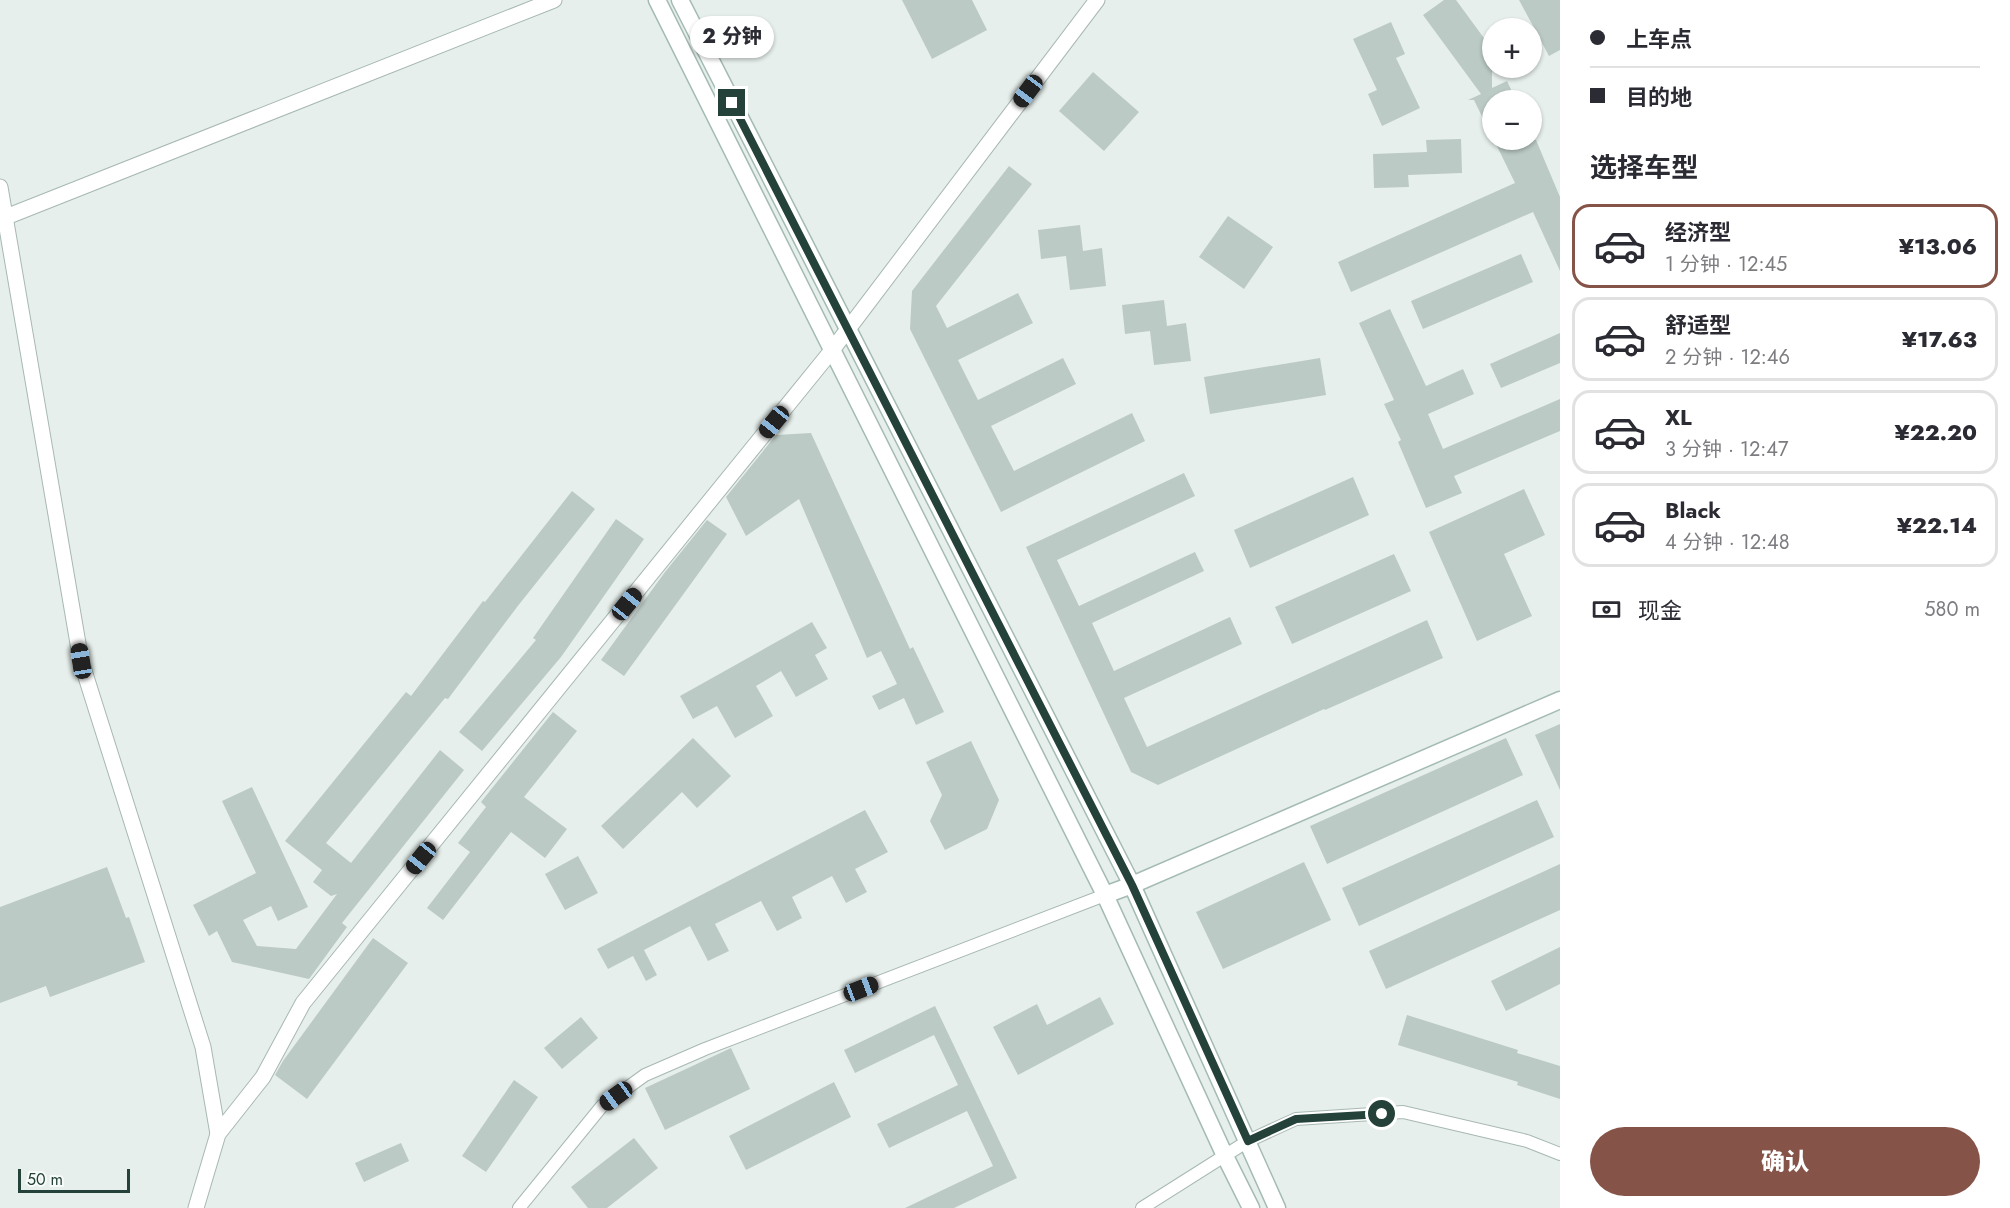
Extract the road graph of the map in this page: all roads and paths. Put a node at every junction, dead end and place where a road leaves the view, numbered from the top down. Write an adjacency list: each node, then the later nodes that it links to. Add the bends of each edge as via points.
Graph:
1 (554, 0): 6 (street)
2 (657, 0): 8 (main road)
3 (680, 0): 7 (main road)
4 (1097, 0): 7 (street)
5 (0, 187): 6 (street)
6 (6, 217): 12 (street, via 81,661 203,1047)
7 (847, 328): 8 (street); 10 (main road)
8 (833, 349): 11 (main road); 12 (street, via 303,1003 263,1077)
9 (1560, 700): 10 (main road)
10 (1132, 885): 11 (main road); 13 (main road)
11 (1105, 894): 15 (main road); 17 (street, via 645,1075 602,1106)
12 (218, 1134): 16 (street)
13 (1248, 1141): 14 (street, via 1296,1119 1403,1112 1527,1141); 15 (street); 20 (main road)
14 (1560, 1154)
15 (1225, 1156): 18 (street); 19 (main road)
16 (196, 1208)
17 (519, 1208)
18 (1142, 1208)
19 (1251, 1208)
20 (1277, 1208)

